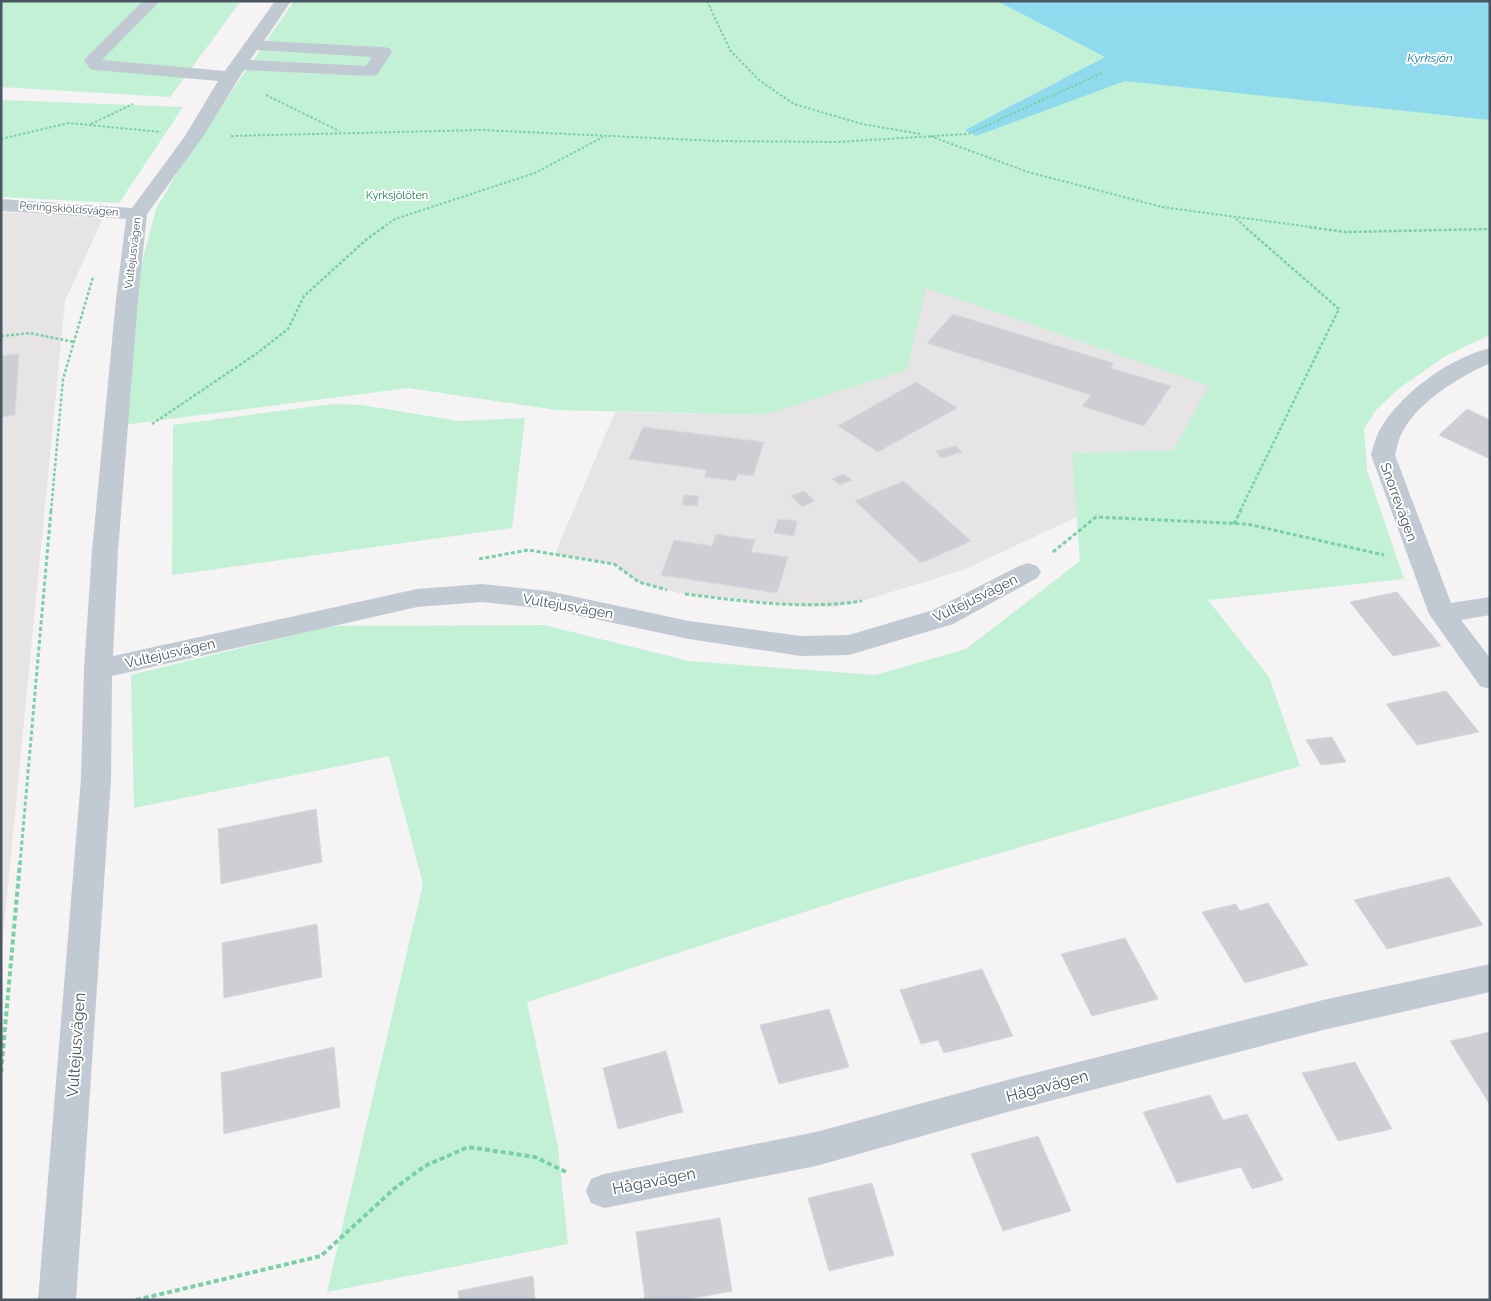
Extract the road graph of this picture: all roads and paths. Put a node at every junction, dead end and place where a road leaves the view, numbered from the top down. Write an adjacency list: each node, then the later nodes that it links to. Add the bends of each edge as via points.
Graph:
1 (152, 1): 6 (street, via 93,60 96,65)
2 (283, 1): 4 (street, Vultejusvägen)
3 (707, 1): 10 (path, via 730,50 760,81 794,104 862,124)
4 (252, 46): 6 (street, Vultejusvägen); 6 (street, via 383,52 371,71)
5 (1102, 73): 10 (path, via 968,134)
6 (231, 76): 9 (path); 12 (street, Vultejusvägen)
7 (134, 104): 8 (path)
8 (90, 124): 12 (path, via 158,130 168,135); 13 (path, via 70,123)
9 (340, 132): 11 (path, via 482,130); 12 (path)
10 (927, 135): 11 (path, via 836,142); 16 (path, via 1028,172 1162,207)
11 (605, 136): 22 (path, via 535,173 395,219 367,238 304,296 288,329)
12 (193, 138): 15 (street, Vultejusvägen)
13 (1, 139)
14 (1, 205): 15 (street, Peringskiöldsvägen)
15 (137, 214): 28 (street, Vultejusvägen, via 105,551)
16 (1236, 218): 17 (path, via 1346,232); 23 (path, via 1338,310)
17 (1490, 229)
18 (95, 270): 20 (path)
19 (1, 336): 20 (path, via 30,333)
20 (74, 342): 31 (path, via 63,379)
21 (1490, 356): 24 (street, Snorrevägen, via 1468,364 1433,388 1395,424 1382,455)
22 (145, 430)
23 (1234, 524): 24 (path, via 1247,524); 25 (path, via 1096,517)
24 (1421, 563): 27 (street, Snorrevägen)
25 (1028, 572): 28 (street, Vultejusvägen, via 943,617 849,645 801,646 689,630 548,600 482,592 418,598)
26 (1490, 606): 27 (street)
27 (1442, 614): 29 (street, Snorrevägen)
28 (98, 669): 34 (street, Vultejusvägen, via 96,779)
29 (1490, 679)
30 (1490, 978): 33 (street, Hågavägen, via 1323,1014 816,1149)
31 (1, 1072)
32 (535, 1157): 36 (path, via 468,1147 425,1166 394,1188 321,1256)
33 (604, 1191)
34 (57, 1300)
35 (136, 1300): 36 (path)
36 (141, 1300)

